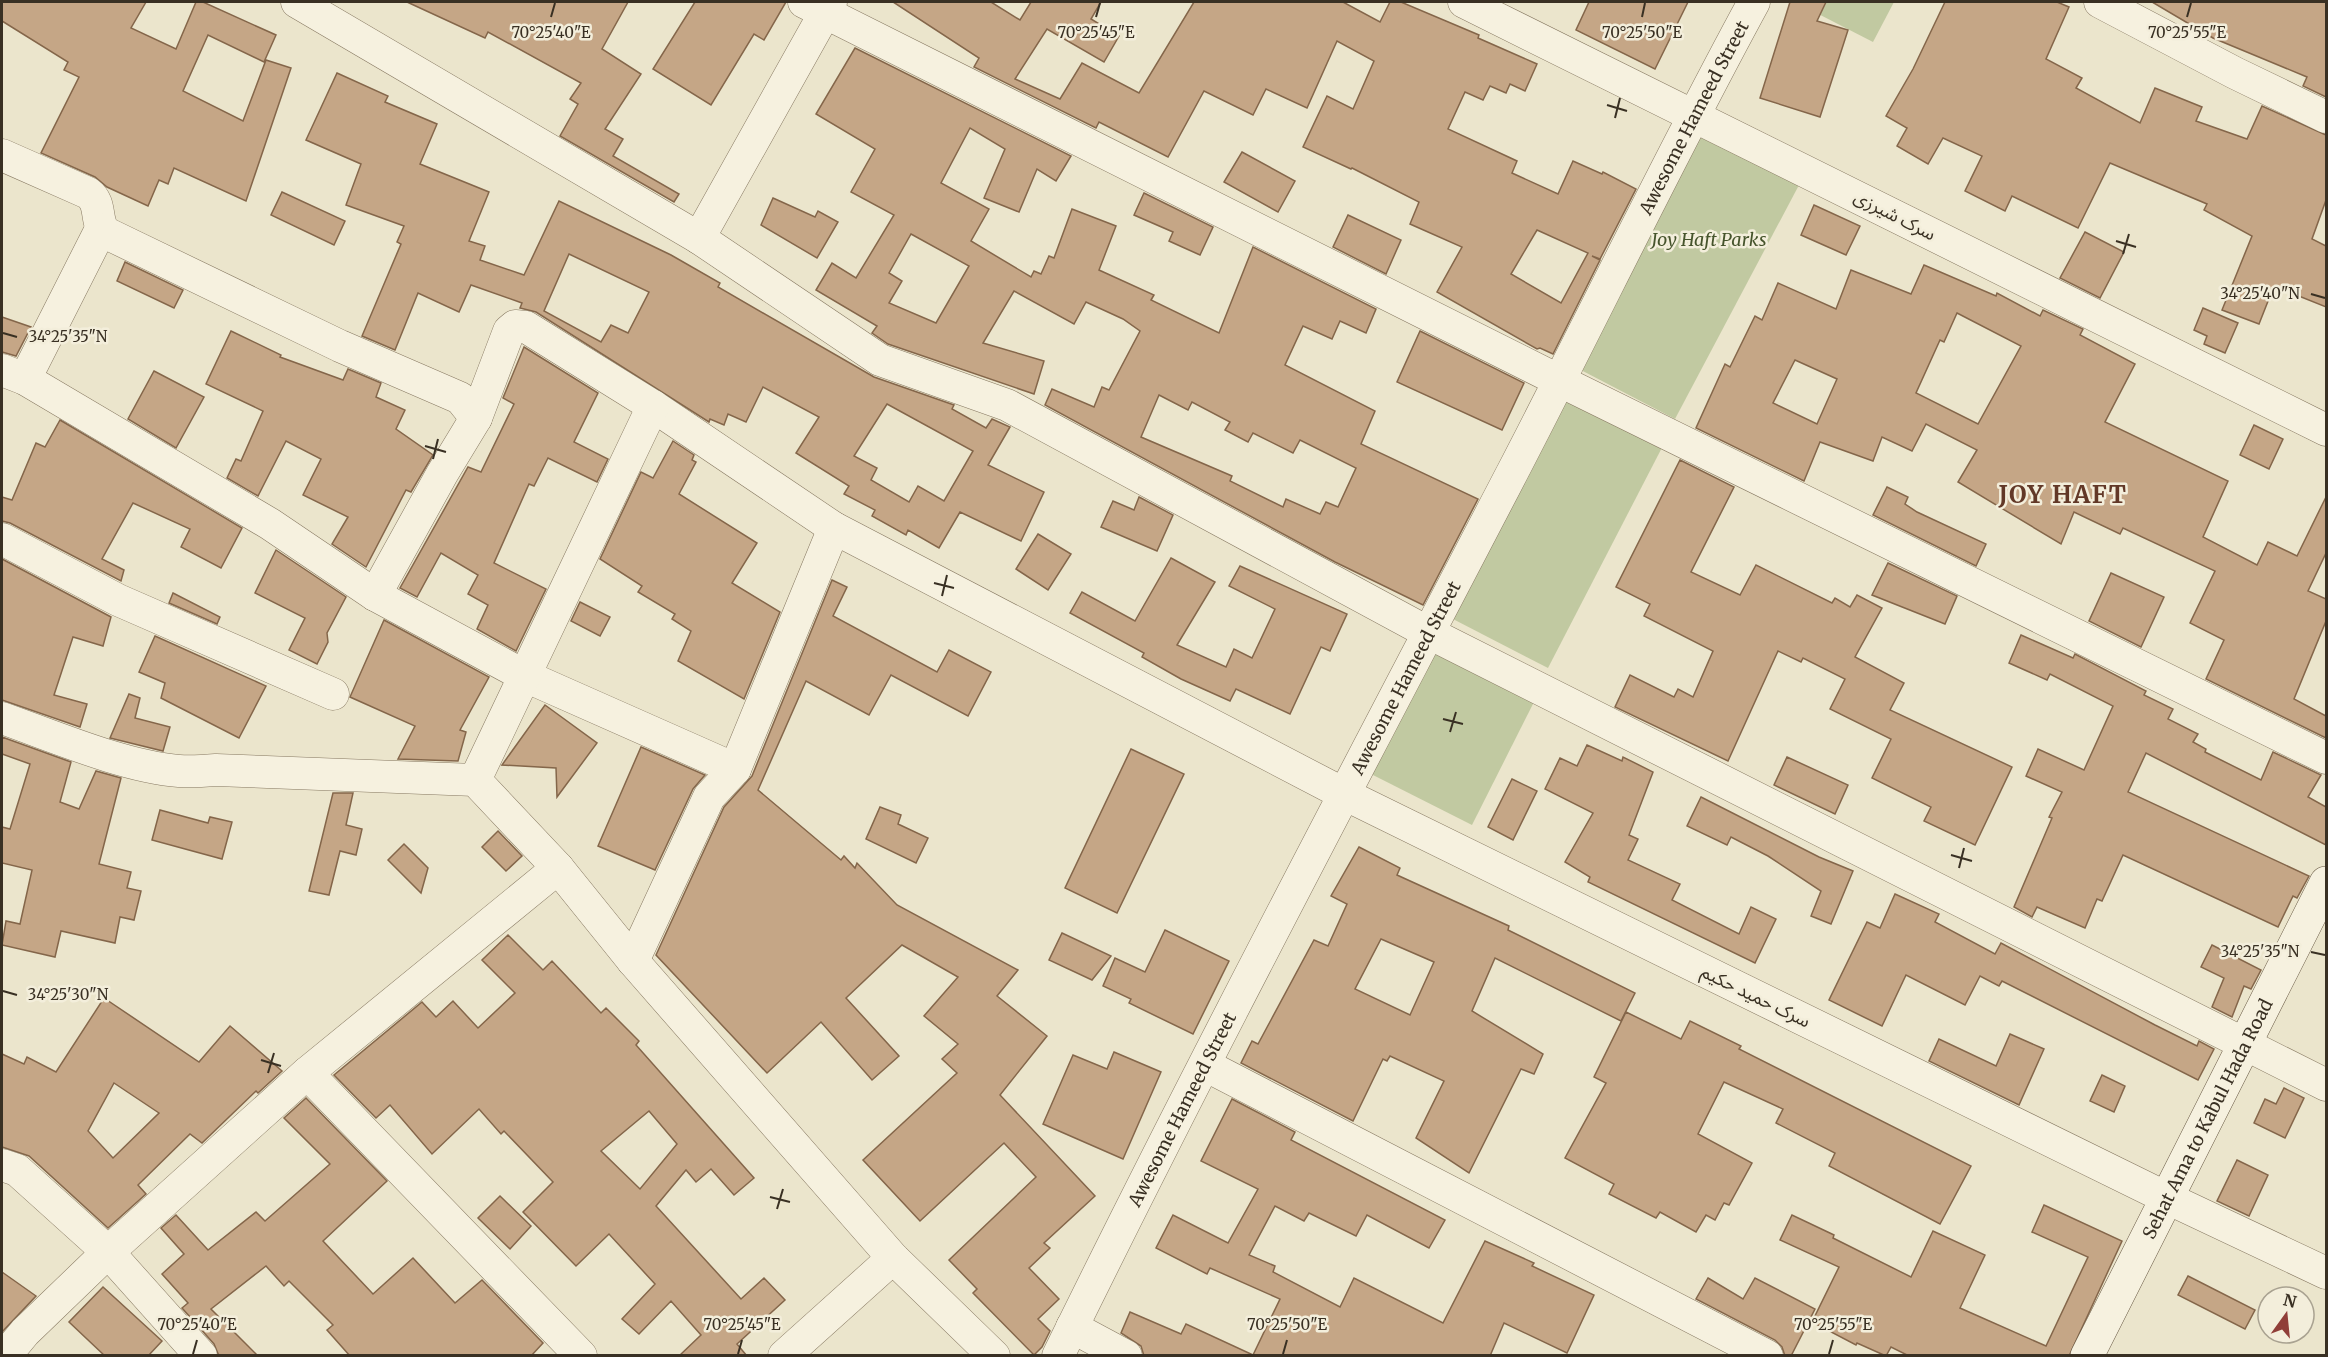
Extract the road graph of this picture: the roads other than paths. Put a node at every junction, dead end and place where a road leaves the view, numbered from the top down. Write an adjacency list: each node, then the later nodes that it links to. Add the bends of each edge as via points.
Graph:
1 (297, 2): 10 (street)
2 (1464, 2): 6 (street, سرک شیرزی)
3 (1754, 2): 6 (street, Awesome Hameed Street)
4 (2100, 2): 7 (street)
5 (820, 5): 10 (street); 12 (street)
6 (1693, 114): 12 (street, Awesome Hameed Street); 15 (street, سرک شیرزی)
7 (2326, 117)
8 (2, 155): 9 (street, via 88,193 98,203)
9 (101, 229): 11 (street); 14 (street, via 340,346 460,398)
10 (699, 238): 19 (street, via 880,360 1007,405)
11 (13, 374): 18 (street, via 270,524)
12 (1560, 381): 19 (street, Awesome Hameed Street); 23 (street)
13 (653, 406): 14 (street, سرک حمید حکیم, via 526,327 515,326 508,331); 16 (street, سرک حمید حکیم); 20 (street)
14 (476, 418): 18 (street)
15 (2326, 430)
16 (834, 528): 24 (street); 26 (street, سرک حمید حکیم)
17 (2, 539): 21 (street, via 118,600)
18 (375, 595): 20 (street)
19 (1429, 633): 26 (street, Awesome Hameed Street); 30 (street)
20 (525, 676): 24 (street); 25 (street)
21 (333, 694)
22 (2, 717): 25 (street, via 82,746 179,771)
23 (2326, 758)
24 (735, 769): 29 (street, via 709,797)
25 (475, 780): 27 (street)
26 (1346, 795): 31 (street, Awesome Hameed Street); 35 (street, سرک حمید حکیم)
27 (558, 868): 29 (street); 32 (street)
28 (2326, 883): 30 (main road, Sehat Ama to Kabul Hada Road)
29 (633, 961): 37 (street)
30 (2244, 1044): 33 (street); 35 (main road, Sehat Ama to Kabul Hada Road)
31 (1205, 1065): 39 (street, Awesome Hameed Street); 47 (street)
32 (307, 1072): 36 (street); 42 (street)
33 (2326, 1085)
34 (2, 1165): 36 (street, via 17,1170)
35 (2167, 1198): 38 (street, سرک حمید حکیم); 48 (main road, Sehat Ama to Kabul Hada Road)
36 (108, 1252): 40 (street); 41 (street)
37 (893, 1258): 43 (street); 44 (street)
38 (2326, 1273)
39 (1072, 1327): 45 (street, Awesome Hameed Street); 46 (street)
40 (5, 1356)
41 (201, 1356)
42 (581, 1356)
43 (784, 1356)
44 (994, 1356)
45 (1058, 1356)
46 (1126, 1356)
47 (1767, 1356)
48 (2087, 1356)

